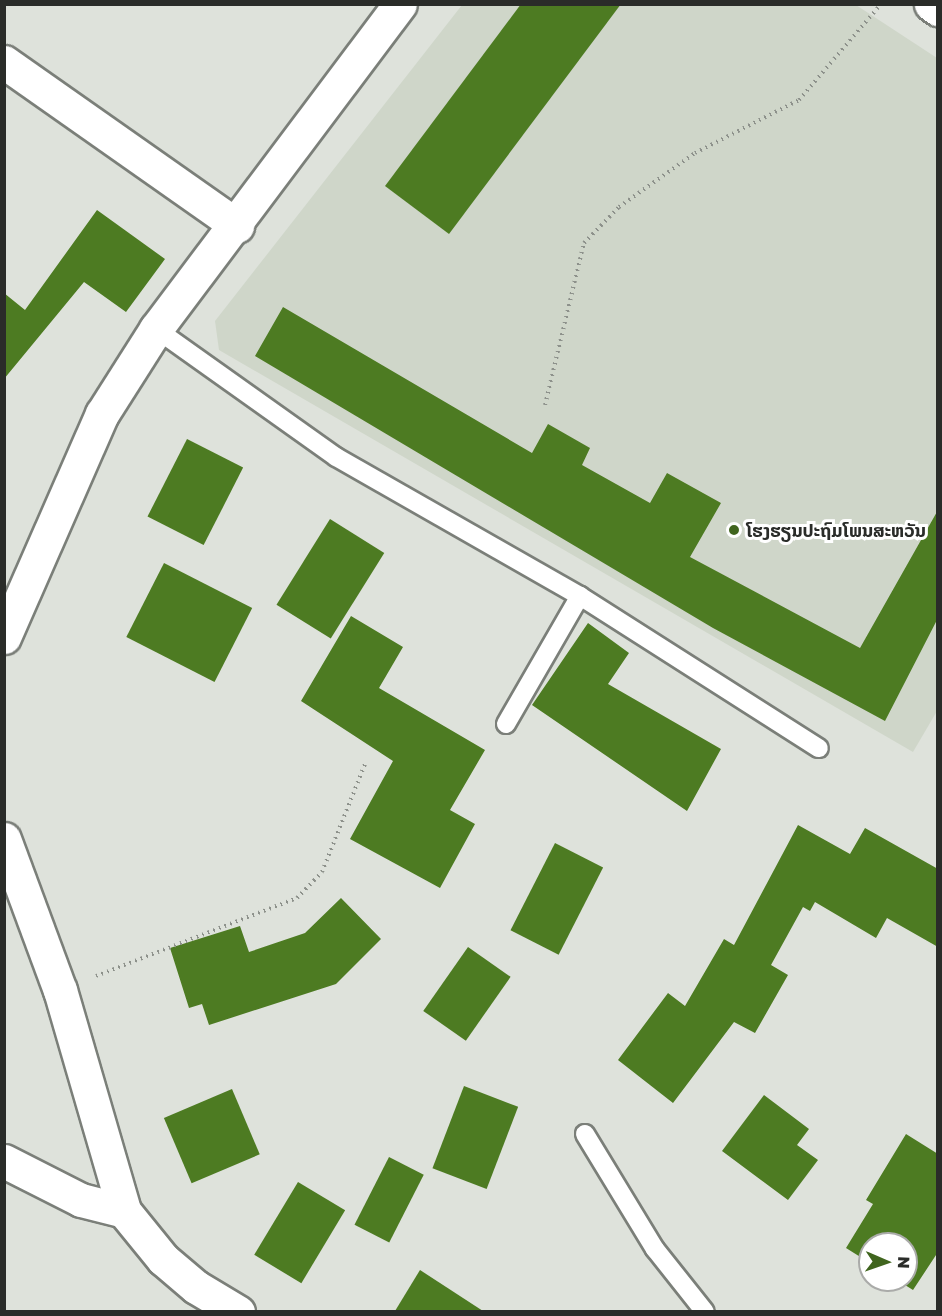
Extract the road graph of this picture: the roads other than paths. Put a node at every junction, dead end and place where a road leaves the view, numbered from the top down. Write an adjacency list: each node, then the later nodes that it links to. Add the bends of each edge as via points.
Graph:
1 (400, 4): 5 (street)
2 (931, 4): 3 (street)
3 (938, 9)
4 (4, 62): 5 (street)
5 (237, 226): 6 (street)
6 (156, 329): 7 (lane, via 336,457); 8 (street, via 102,414)
7 (580, 596): 9 (lane); 10 (lane)
8 (4, 637)
9 (506, 724)
10 (819, 748)
11 (4, 839): 14 (street, via 60,990)
12 (585, 1134): 16 (lane, via 655,1249)
13 (4, 1161): 14 (street, via 81,1200)
14 (124, 1211): 15 (street, via 163,1258)
15 (209, 1303)
16 (705, 1311)

